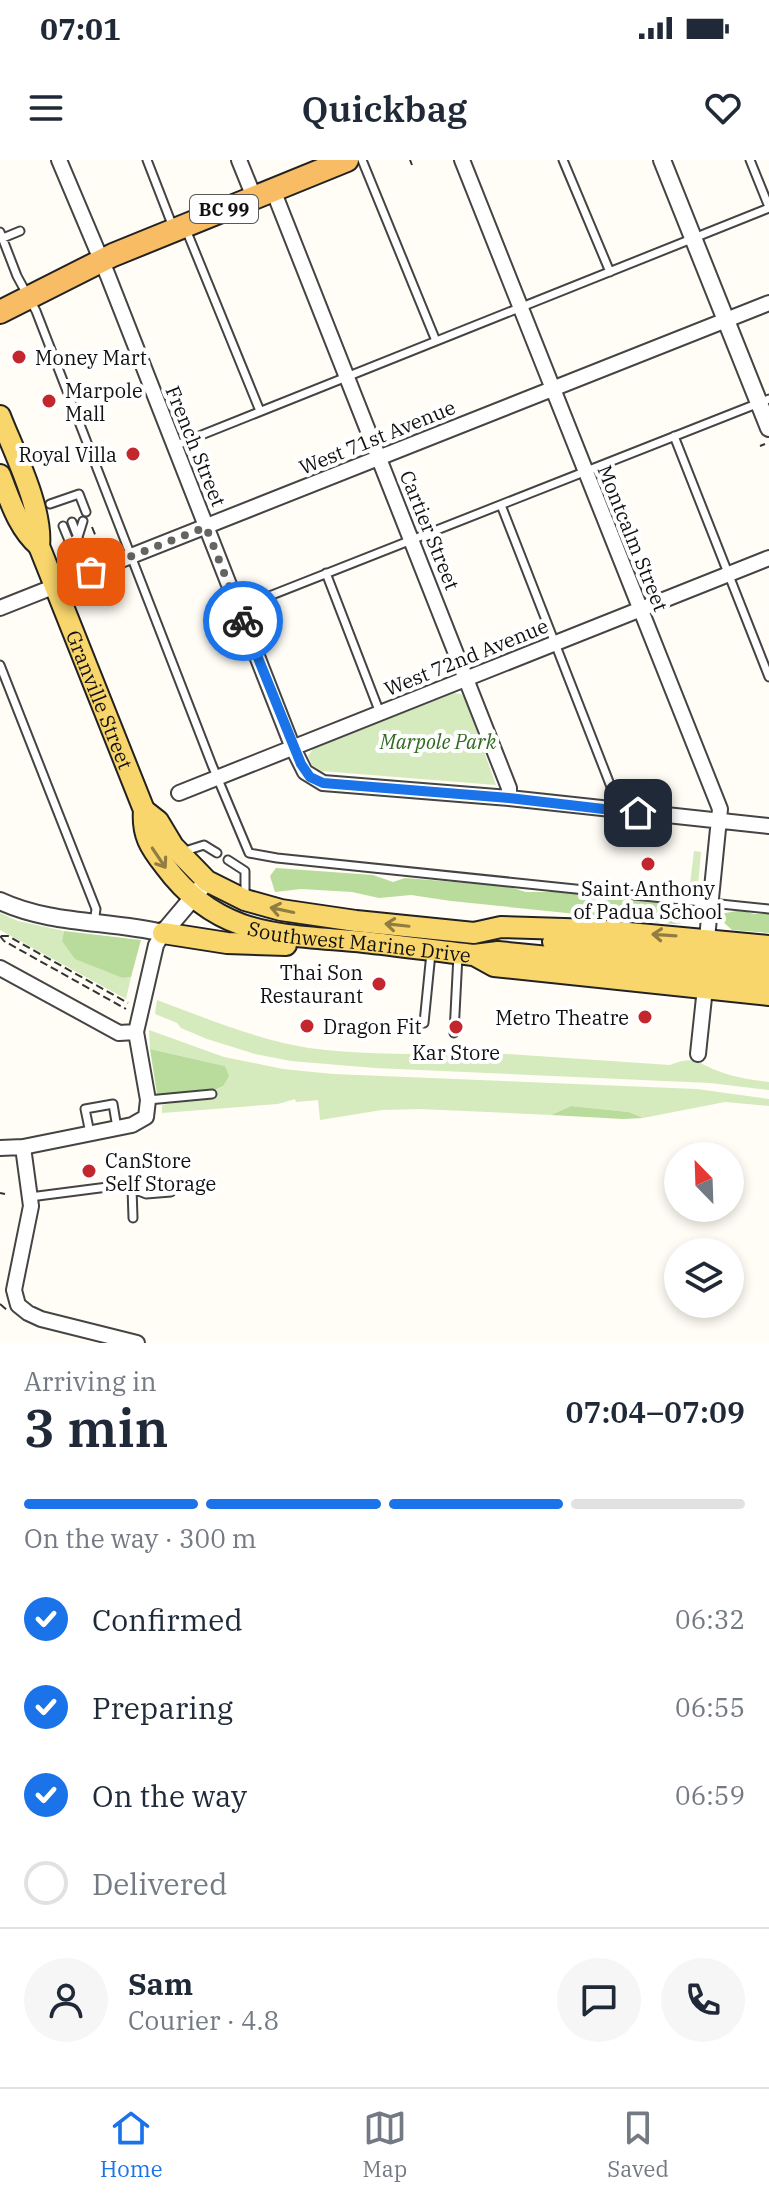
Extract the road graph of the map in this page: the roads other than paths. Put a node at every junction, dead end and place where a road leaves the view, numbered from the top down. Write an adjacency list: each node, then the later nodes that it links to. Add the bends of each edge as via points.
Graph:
1 (59, 160): 16 (street, French Street)
2 (147, 160): 12 (lane)
3 (239, 160): 10 (street, Cartier Street)
4 (362, 160): 23 (lane)
5 (462, 160): 20 (street, Montcalm Street)
6 (563, 160): 17 (lane)
7 (662, 160): 15 (street)
8 (750, 160): 11 (lane)
9 (341, 161): 10 (highway, BC 99)
10 (264, 194): 12 (highway, BC 99); 24 (street, Cartier Street)
11 (769, 208): 15 (lane)
12 (179, 227): 16 (highway, BC 99); 27 (lane)
13 (20, 231): 14 (lane)
14 (1, 235): 18 (lane)
15 (693, 238): 17 (lane); 22 (street)
16 (101, 260): 18 (highway, BC 99); 31 (street, French Street)
17 (610, 272): 20 (lane)
18 (28, 297): 21 (highway, BC 99); 46 (lane)
19 (769, 303): 22 (street, West 71st Avenue)
20 (520, 308): 23 (lane); 25 (street, Montcalm Street)
21 (0, 312)
22 (726, 320): 25 (street, West 71st Avenue); 26 (street)
23 (436, 341): 24 (lane)
24 (347, 375): 27 (lane); 32 (street, Cartier Street)
25 (553, 389): 32 (street, West 71st Avenue); 33 (street, Montcalm Street)
26 (764, 401): 29 (lane); 30 (street)
27 (260, 411): 31 (lane)
28 (0, 416): 44 (main road, Granville Street, via 37,513)
29 (674, 436): 33 (lane); 49 (lane)
30 (767, 436)
31 (174, 446): 41 (street, French Street)
32 (380, 458): 41 (street, West 71st Avenue); 43 (street, Cartier Street)
33 (585, 471): 36 (lane); 53 (street, Montcalm Street)
34 (0, 475): 44 (main road, Granville Street, via 19,520)
35 (54, 505): 37 (lane, via 79,494)
36 (501, 505): 43 (lane); 54 (lane)
37 (86, 512)
38 (83, 521): 42 (lane)
39 (72, 522): 42 (lane)
40 (63, 526): 42 (lane, via 68,544)
41 (206, 527): 46 (street, West 71st Avenue); 52 (street, French Street)
42 (78, 537): 45 (lane)
43 (412, 539): 48 (lane); 57 (street, Cartier Street)
44 (39, 546): 50 (main road, Granville Street)
45 (85, 556)
46 (131, 556): 50 (street, West 71st Avenue); 62 (lane)
47 (769, 558): 49 (street, West 72nd Avenue)
48 (326, 573): 52 (lane); 60 (lane)
49 (728, 574): 53 (street, West 72nd Avenue); 56 (lane)
50 (54, 587): 51 (street, West 71st Avenue); 65 (main road, Granville Street)
51 (0, 608)
52 (238, 608): 61 (street, French Street)
53 (640, 609): 54 (street, West 72nd Avenue); 67 (street, Montcalm Street, via 720,809)
54 (555, 642): 57 (street, West 72nd Avenue); 66 (lane, via 615,795)
55 (0, 665): 58 (lane)
56 (769, 677)
57 (468, 678): 60 (street, West 72nd Avenue); 64 (street, Cartier Street)
58 (11, 694): 59 (lane); 78 (lane, via 96,909)
59 (0, 698)
60 (380, 713): 61 (street, West 72nd Avenue)
61 (293, 748): 62 (street, West 72nd Avenue); 64 (street, French Street, via 305,772 323,783)
62 (217, 778): 63 (street, West 72nd Avenue); 76 (lane, via 246,849 255,856)
63 (179, 793)
64 (509, 798): 66 (street, French Street)
65 (144, 810): 69 (main road, Granville Street); 73 (main road, Granville Street, one-way to 73, via 142,828 155,853)
66 (614, 810): 67 (street, French Street)
67 (719, 821): 68 (street, French Street); 76 (street, Montcalm Street)
68 (769, 826)
69 (179, 853): 70 (lane, via 204,845); 72 (main road, Granville Street)
70 (217, 853)
71 (228, 860): 74 (lane, via 245,871)
72 (207, 881): 73 (street); 74 (main road, Southwest Marine Drive)
73 (193, 898): 79 (street); 81 (main road, Southwest Marine Drive, via 235,923)
74 (245, 900): 80 (main road, Southwest Marine Drive, one-way to 74, via 320,917)
75 (0, 901): 78 (street, via 50,918)
76 (710, 903): 77 (lane); 82 (street, Montcalm Street)
77 (769, 909)
78 (94, 923): 79 (street)
79 (163, 933): 81 (main road, via 281,946); 92 (street)
80 (474, 933): 82 (main road, Southwest Marine Drive, one-way to 80, via 501,927); 86 (main road)
81 (309, 938): 84 (main road, Southwest Marine Drive)
82 (707, 938): 83 (main road, Southwest Marine Drive)
83 (769, 946)
84 (431, 950): 85 (main road, Southwest Marine Drive); 91 (lane)
85 (466, 954): 88 (main road, via 498,952); 89 (main road, Southwest Marine Drive, via 494,966); 93 (lane)
86 (769, 963)
87 (0, 968): 92 (street, via 119,1033)
88 (769, 978)
89 (705, 988): 90 (main road, Southwest Marine Drive); 94 (street)
90 (769, 995)
91 (424, 1023)
92 (136, 1032): 96 (street)
93 (454, 1033)
94 (698, 1054)
95 (212, 1094): 96 (lane)
96 (148, 1100): 97 (street, via 144,1120)
97 (117, 1128): 98 (street); 98 (lane, via 113,1104 85,1109)
98 (90, 1134): 99 (street)
99 (23, 1147): 100 (street); 103 (street)
100 (0, 1148)
101 (132, 1188): 102 (lane, via 146,1194); 103 (lane, via 123,1185); 104 (lane)
102 (171, 1192)
103 (35, 1203): 105 (street, via 21,1279 14,1290 18,1305 41,1319)
104 (133, 1218)
105 (137, 1343)

